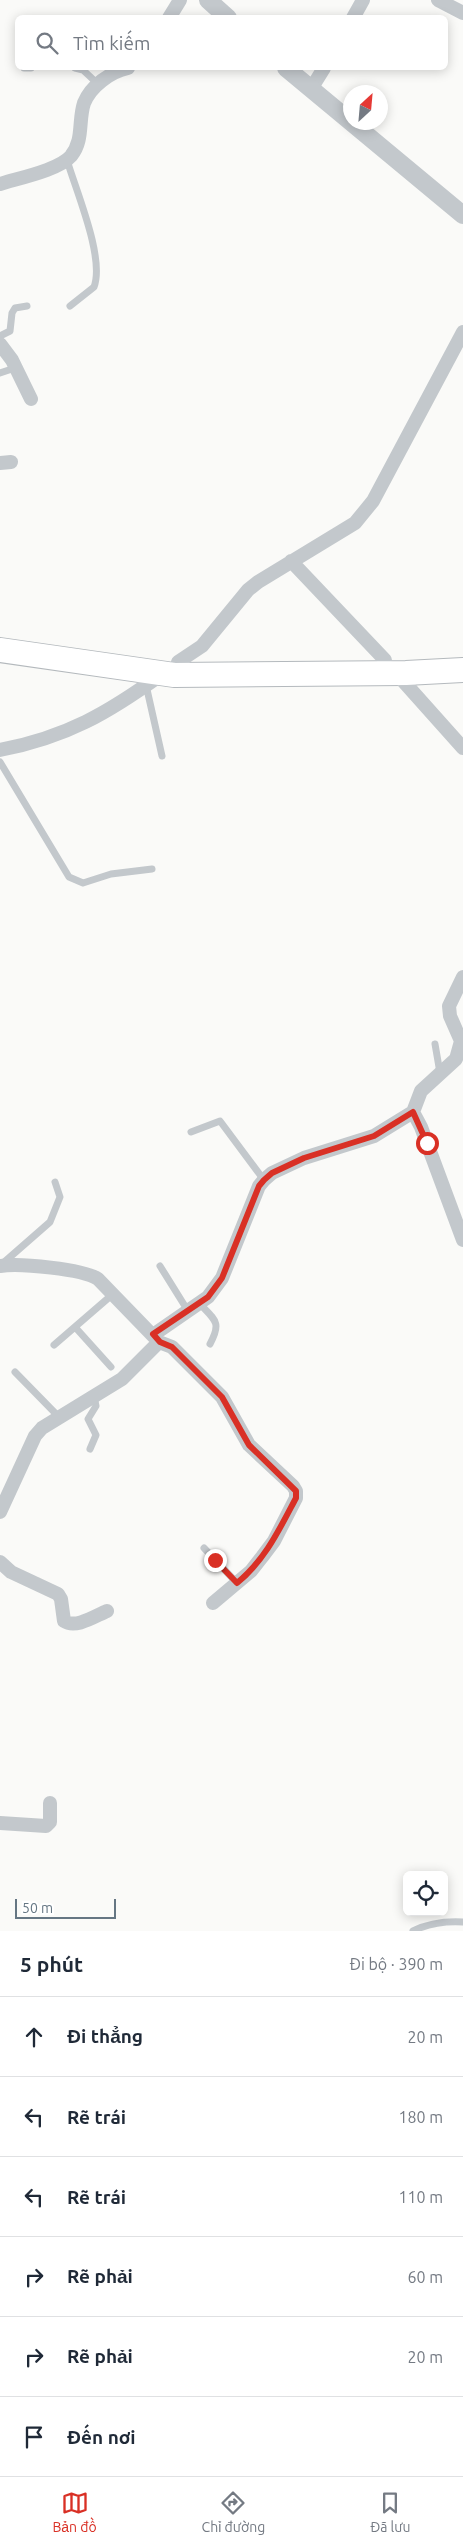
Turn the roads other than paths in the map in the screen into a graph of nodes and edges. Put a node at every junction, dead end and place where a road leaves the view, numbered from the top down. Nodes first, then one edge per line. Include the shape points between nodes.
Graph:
1 (180, 0) edge
2 (208, 0) edge
3 (363, 0) edge
4 (438, 0) edge
5 (463, 13) edge
6 (171, 15) edge
7 (225, 15) edge
8 (355, 15) edge
9 (83, 70) edge
10 (122, 70) edge
11 (288, 70) edge
12 (323, 70) edge
13 (98, 85) junction
14 (311, 89) junction
15 (67, 159) junction
16 (0, 184) edge
17 (463, 215) edge
18 (27, 306) dead end
19 (70, 306) dead end
20 (463, 332) edge
21 (0, 336) edge
22 (0, 344) edge
23 (15, 368) junction
24 (0, 373) edge
25 (31, 399) dead end
26 (291, 561) junction
27 (0, 638) edge
28 (24, 648) junction
29 (0, 650) edge
30 (463, 656) edge
31 (391, 666) junction
32 (463, 670) edge
33 (162, 674) junction
34 (463, 748) edge
35 (0, 750) edge
36 (162, 756) dead end
37 (0, 762) edge
38 (152, 868) dead end
39 (463, 977) edge
40 (434, 1044) dead end
41 (440, 1073) junction
42 (413, 1112) junction
43 (191, 1132) dead end
44 (264, 1180) junction
45 (55, 1182) dead end
46 (463, 1240) edge
47 (0, 1266) edge
48 (160, 1266) dead end
49 (113, 1294) junction
50 (194, 1307) junction
51 (75, 1327) junction
52 (156, 1338) junction
53 (210, 1344) dead end
54 (54, 1345) dead end
55 (111, 1367) dead end
56 (15, 1372) dead end
57 (94, 1396) junction
58 (59, 1418) junction
59 (90, 1449) dead end
60 (0, 1512) edge
61 (204, 1548) dead end
62 (0, 1562) edge
63 (237, 1583) junction
64 (213, 1603) dead end
65 (107, 1611) dead end
66 (50, 1803) dead end
67 (0, 1823) edge
68 (463, 1922) edge
69 (413, 1931) edge

1 - 6 street
2 - 7 street
3 - 8 street
4 - 5 street
9 - 13 lane
10 - 13 street via 111,74
11 - 14 street
12 - 14 street
13 - 15 street via 84,104 80,140
14 - 17 street
15 - 16 street via 62,164
15 - 19 lane via 97,268 94,287
18 - 21 lane via 15,308 10,331
20 - 26 street via 368,508 355,523
22 - 23 street
23 - 24 lane
23 - 25 street
26 - 31 street
26 - 33 street via 248,590 202,646
27 - 28 highway
28 - 29 highway
28 - 33 highway
30 - 31 highway
31 - 32 highway
31 - 33 highway
31 - 34 street
33 - 35 street via 93,720 58,735
33 - 36 lane
37 - 38 lane via 69,877 83,883 111,874
39 - 41 street via 449,1006 461,1046 456,1059
40 - 41 lane
41 - 42 street via 421,1091
42 - 44 street via 374,1136 304,1158
42 - 46 street
43 - 44 lane via 220,1121
44 - 50 street via 222,1278 208,1297
45 - 47 lane via 60,1196 50,1222
47 - 49 street via 86,1273 98,1279
48 - 50 lane
49 - 51 lane
49 - 52 street
50 - 52 street
50 - 53 lane via 217,1326
51 - 54 lane
51 - 55 lane
52 - 57 street via 128,1374
52 - 63 street via 172,1347 222,1397 249,1445 296,1491 296,1498 274,1541 251,1571
56 - 58 lane
57 - 58 street
57 - 59 lane via 96,1406 88,1419 96,1435
58 - 60 street via 35,1436
61 - 63 lane
62 - 65 street via 11,1572 58,1594 64,1621 68,1624
63 - 64 street
66 - 67 street via 50,1822 46,1826
68 - 69 lane via 445,1921

